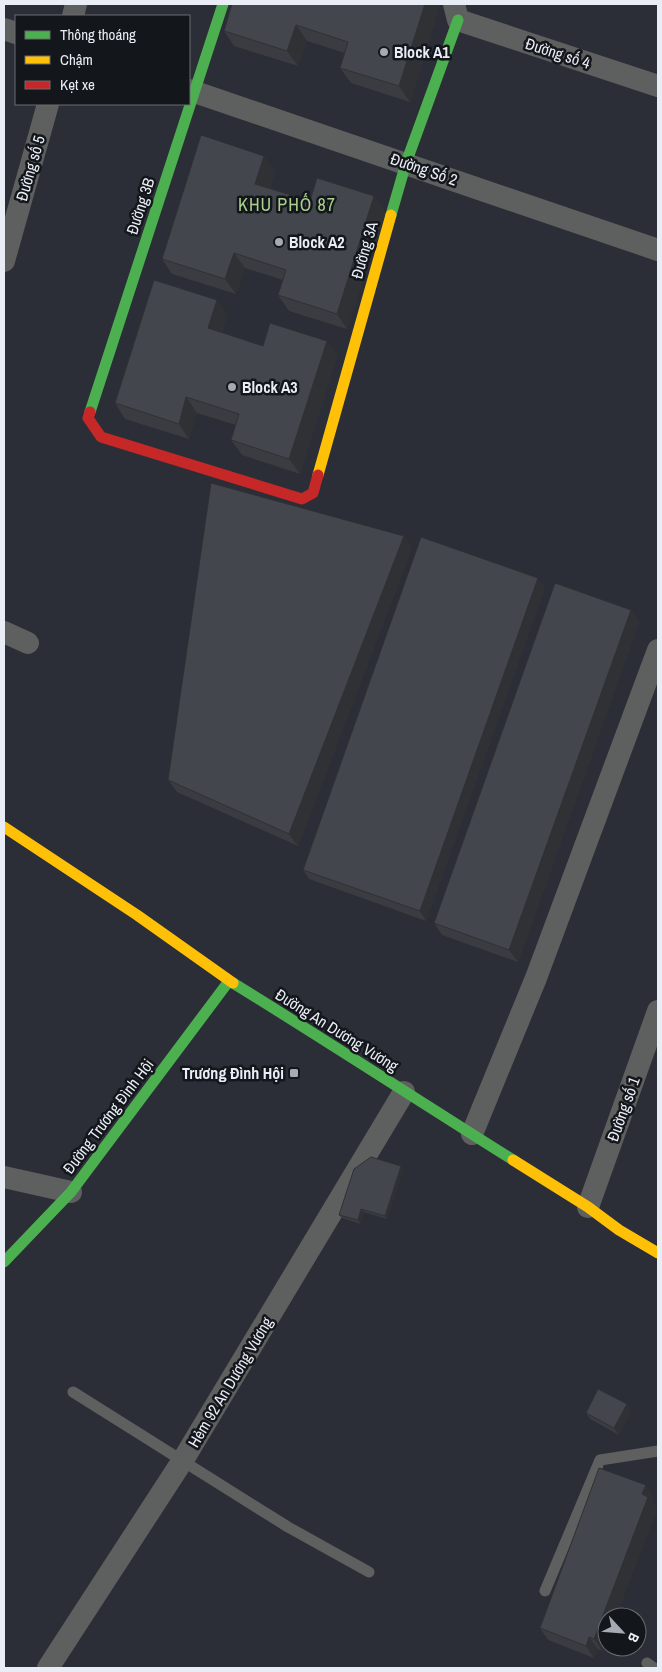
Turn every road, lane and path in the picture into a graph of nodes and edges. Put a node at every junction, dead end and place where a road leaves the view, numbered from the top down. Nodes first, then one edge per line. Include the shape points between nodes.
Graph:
1 (223, 4) edge
2 (456, 12) edge
3 (658, 86) edge
4 (191, 91) edge
5 (48, 105) edge
6 (187, 105) edge
7 (406, 163) junction
8 (13, 190) edge
9 (658, 250) edge
10 (4, 261) edge
11 (313, 493) joint
12 (4, 632) edge
13 (28, 643) dead end
14 (658, 650) edge
15 (4, 827) edge
16 (229, 981) junction
17 (658, 1011) edge
18 (404, 1092) junction
19 (472, 1134) junction
20 (4, 1177) edge
21 (71, 1192) junction
22 (588, 1207) junction
23 (658, 1253) edge
24 (4, 1262) edge
25 (73, 1392) dead end
26 (658, 1452) edge
27 (183, 1460) junction
28 (369, 1572) dead end
29 (545, 1591) dead end
30 (48, 1668) edge

1 - 4 street, Đường 3B
2 - 3 street, Đường số 4
2 - 7 street, Đường 3A
4 - 7 street, Đường Số 2
5 - 8 street, Đường số 5
6 - 11 street, Đường 3B via 88,418 101,437 302,499
7 - 9 street, Đường Số 2
7 - 11 street, Đường 3A
8 - 10 street, Đường số 5
12 - 13 street
14 - 19 street via 536,978
15 - 16 street, Đường An Dương Vương via 137,915
16 - 18 street, Đường An Dương Vương
16 - 21 street, Đường Trương Đình Hội
17 - 22 street, Đường số 1
18 - 19 street, Đường An Dương Vương
18 - 27 street, Hẻm 92 An Dương Vương
19 - 22 street, Đường An Dương Vương
20 - 21 street
21 - 24 street, Đường Trương Đình Hội
22 - 23 street, Đường An Dương Vương
25 - 27 lane
26 - 29 lane via 600,1460
27 - 28 lane via 288,1527
27 - 30 street, Hẻm 92 An Dương Vương

